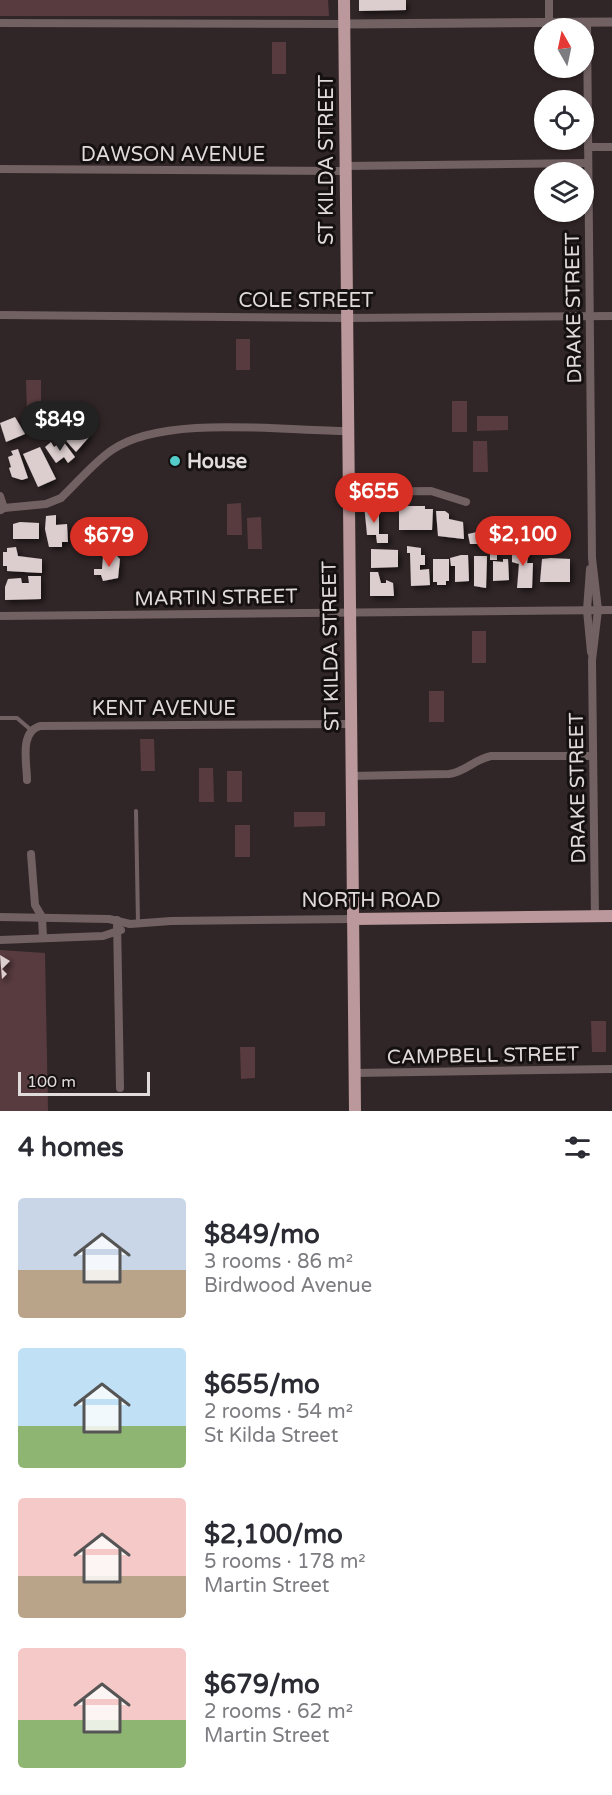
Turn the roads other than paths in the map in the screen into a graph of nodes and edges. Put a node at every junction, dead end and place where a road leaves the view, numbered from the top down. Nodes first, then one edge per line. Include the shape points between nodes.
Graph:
1 (344, 0) edge
2 (549, 0) edge
3 (549, 18) edge
4 (534, 22) edge
5 (594, 22) edge
6 (612, 22) edge
7 (0, 23) edge
8 (344, 24) junction
9 (594, 147) edge
10 (612, 147) edge
11 (534, 164) edge
12 (345, 168) junction
13 (0, 170) edge
14 (588, 222) edge
15 (0, 315) edge
16 (589, 316) junction
17 (612, 316) edge
18 (347, 318) junction
19 (347, 430) junction
20 (348, 492) junction
21 (0, 496) edge
22 (466, 502) dead end
23 (2, 510) edge
24 (592, 558) junction
25 (587, 610) junction
26 (598, 610) junction
27 (612, 610) edge
28 (349, 612) junction
29 (0, 616) edge
30 (592, 660) junction
31 (0, 718) edge
32 (350, 724) junction
33 (31, 730) junction
34 (593, 756) junction
35 (351, 776) junction
36 (27, 780) dead end
37 (135, 811) dead end
38 (31, 854) dead end
39 (595, 916) junction
40 (612, 916) edge
41 (0, 917) edge
42 (42, 917) junction
43 (353, 919) junction
44 (117, 920) junction
45 (134, 924) junction
46 (117, 932) junction
47 (43, 937) junction
48 (0, 940) edge
49 (612, 1069) edge
50 (355, 1073) junction
51 (120, 1088) dead end
52 (355, 1111) edge

1 - 8 main road, ST KILDA STREET
2 - 3 street
4 - 8 street
5 - 6 street
7 - 8 street
8 - 12 main road, ST KILDA STREET
9 - 10 street
11 - 12 street, DAWSON AVENUE
12 - 13 street, DAWSON AVENUE
12 - 18 main road, ST KILDA STREET
14 - 16 street, DRAKE STREET
15 - 18 street, COLE STREET
16 - 17 street, COLE STREET
16 - 18 street, COLE STREET
16 - 24 street, DRAKE STREET
18 - 19 main road, ST KILDA STREET
19 - 20 main road, ST KILDA STREET
19 - 23 street via 190,428 151,433 112,449 52,503
20 - 22 street via 431,491
20 - 28 main road, ST KILDA STREET
21 - 23 street
24 - 25 street, DRAKE STREET
24 - 26 street, DRAKE STREET
25 - 26 street, MARTIN STREET
25 - 28 street, MARTIN STREET
25 - 30 street, DRAKE STREET
26 - 27 street, MARTIN STREET
26 - 30 street, DRAKE STREET
28 - 29 street, MARTIN STREET
28 - 32 main road, ST KILDA STREET
30 - 34 street, DRAKE STREET
31 - 33 lane via 17,718
32 - 33 street, KENT AVENUE via 40,726
32 - 35 main road, ST KILDA STREET
33 - 36 street via 27,742
34 - 35 street via 491,756 449,774
34 - 39 street, DRAKE STREET
35 - 43 main road, ST KILDA STREET
37 - 45 lane
38 - 42 street via 35,905
39 - 40 main road, NORTH ROAD
39 - 43 main road, NORTH ROAD
41 - 42 street, NORTH ROAD
42 - 44 street, NORTH ROAD
42 - 47 street
43 - 45 street, NORTH ROAD
43 - 50 main road, ST KILDA STREET
44 - 45 street, NORTH ROAD
44 - 46 street
45 - 46 street
46 - 47 street via 103,936
46 - 51 street
47 - 48 street
49 - 50 street, CAMPBELL STREET
50 - 52 main road, ST KILDA STREET

